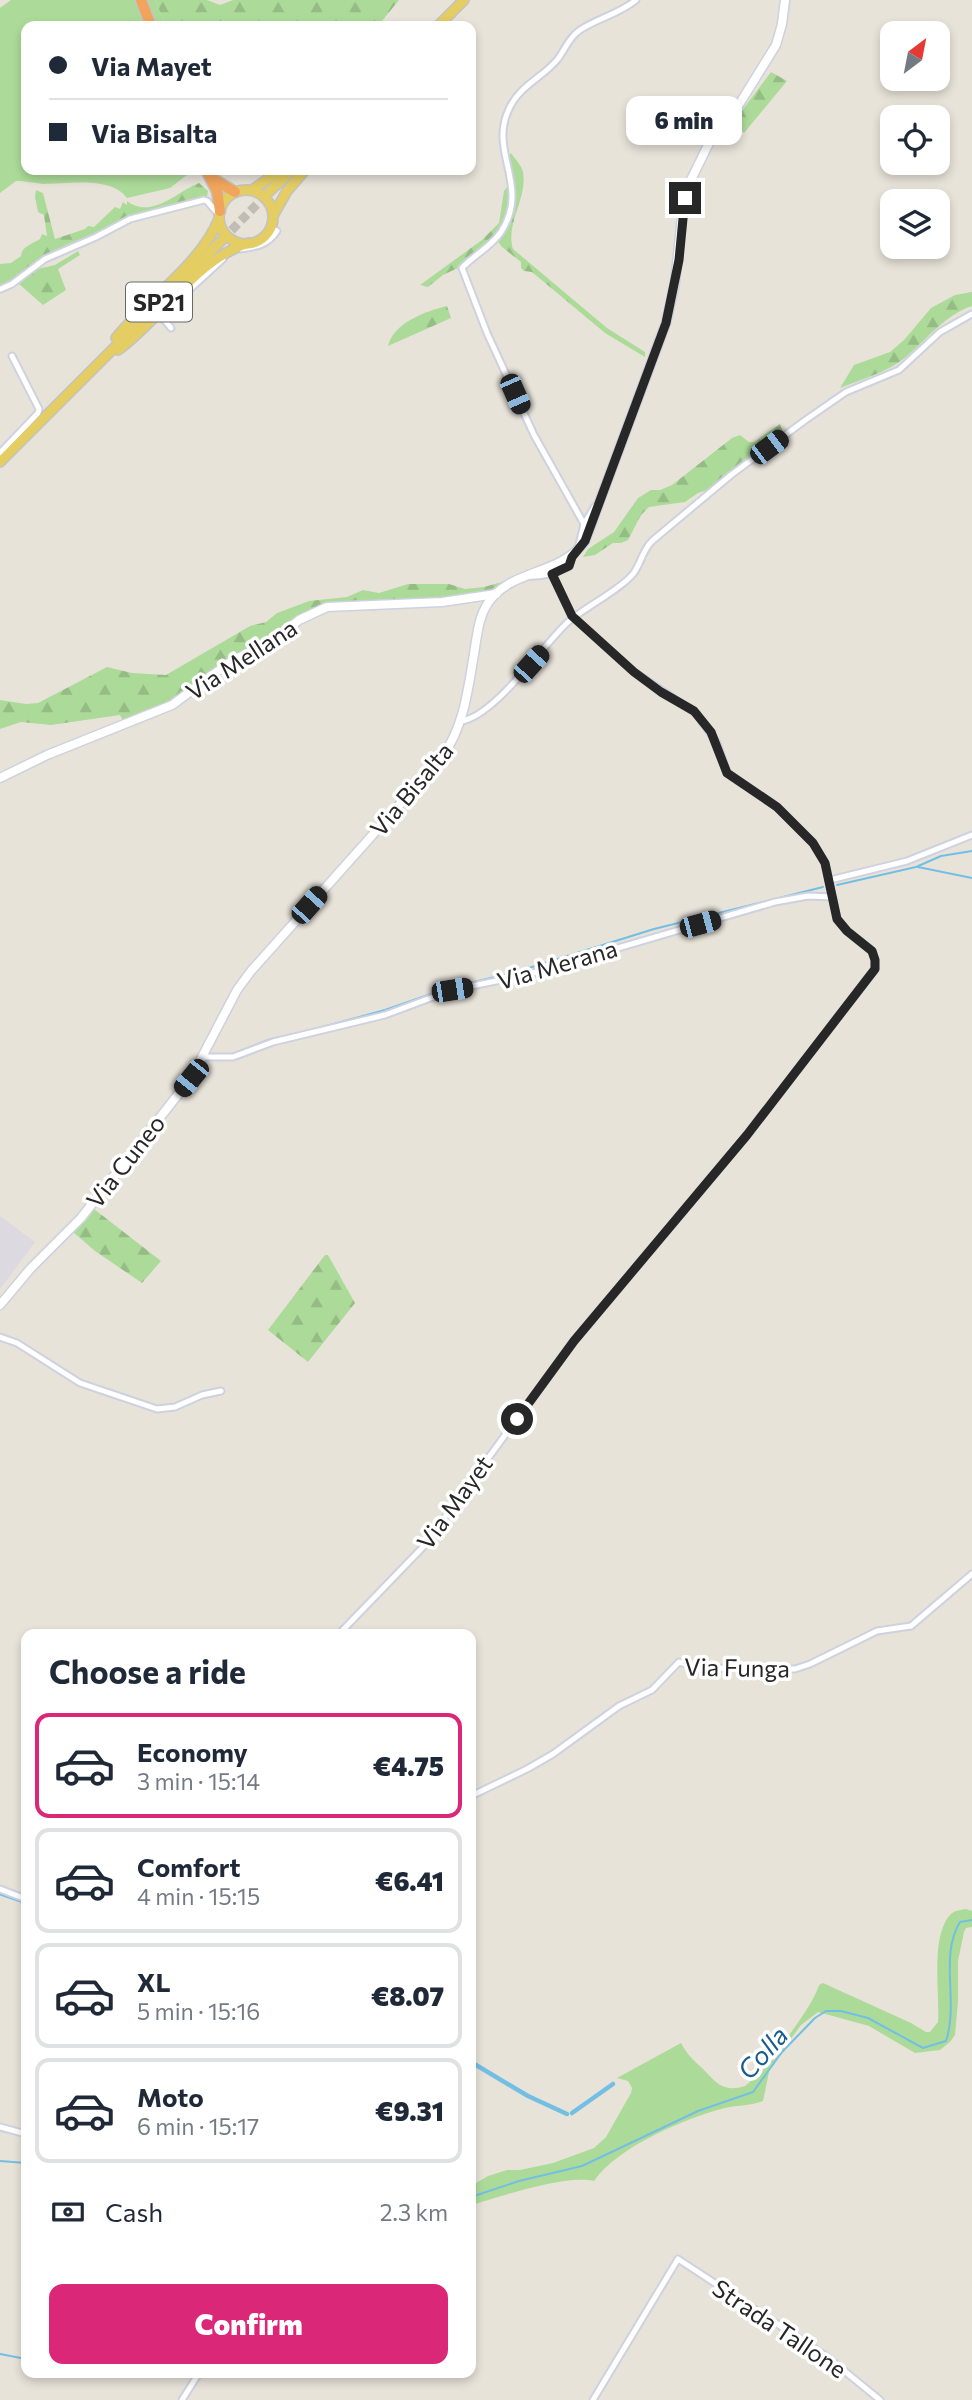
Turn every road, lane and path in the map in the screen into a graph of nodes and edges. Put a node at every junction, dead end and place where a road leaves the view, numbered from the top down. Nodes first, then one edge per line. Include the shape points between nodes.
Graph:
1 (141, 0) edge
2 (464, 0) edge
3 (636, 0) edge
4 (785, 0) edge
5 (149, 21) edge
6 (443, 21) edge
7 (208, 175) edge
8 (210, 175) edge
9 (274, 175) edge
10 (287, 175) edge
11 (301, 175) edge
12 (252, 190) junction
13 (235, 192) junction
14 (269, 192) tunnel mouth
15 (220, 215) junction
16 (273, 215) junction
17 (271, 228) junction
18 (222, 240) tunnel mouth
19 (249, 243) junction
20 (1, 289) edge
21 (972, 314) edge
22 (172, 328) dead end
23 (12, 356) dead end
24 (96, 365) junction
25 (0, 453) edge
26 (0, 462) edge
27 (600, 501) junction
28 (584, 524) junction
29 (579, 550) junction
30 (572, 557) junction
31 (552, 574) junction
32 (528, 576) junction
33 (496, 594) junction
34 (575, 618) junction
35 (461, 720) junction
36 (0, 778) edge
37 (972, 835) edge
38 (830, 880) junction
39 (832, 897) junction
40 (309, 905) joint
41 (204, 1057) junction
42 (0, 1305) edge
43 (0, 1337) edge
44 (221, 1391) dead end
45 (972, 1574) edge
46 (344, 1629) edge
47 (476, 1794) edge
48 (0, 1889) edge
49 (21, 1897) edge
50 (0, 2127) edge
51 (21, 2133) edge
52 (197, 2378) edge
53 (182, 2400) edge
54 (593, 2400) edge
55 (880, 2400) edge

1 - 5 highway
2 - 6 main road
3 - 28 street via 578,31 557,61 515,97 501,130 512,178 510,211 494,241 462,271 534,435
4 - 27 street via 776,45 710,141 688,186 668,315
7 - 15 highway
8 - 13 highway
9 - 12 main road
10 - 14 main road
11 - 16 main road
12 - 13 main road
12 - 16 main road via 267,199
13 - 15 main road via 225,200
15 - 19 main road via 229,237
15 - 20 street via 204,200 130,219 46,259
15 - 24 main road via 203,246
16 - 17 main road
17 - 19 main road
17 - 22 street via 276,231 269,240 230,254 166,312 163,318
18 - 24 main road, SP21
19 - 24 main road via 214,262 121,348
21 - 34 street via 940,332 906,366 846,393 731,475 647,546 631,576
23 - 25 street via 38,414
24 - 26 main road
27 - 28 street
27 - 29 street
28 - 29 street
29 - 30 street
30 - 31 street via 569,566
30 - 32 street
31 - 32 street
31 - 34 street
32 - 33 street
33 - 35 street, Via Bisalta via 480,622
33 - 36 street, Via Mellana via 442,602 327,607 299,620 268,645 233,660 172,705
34 - 35 street via 501,695
34 - 38 street via 634,672 697,714 717,743 727,773 777,807 805,834 821,855
35 - 40 street, Via Bisalta via 438,763
37 - 38 street via 907,861
38 - 39 street
39 - 41 street, Via Merana via 775,902 526,975 452,990 385,1015 273,1042 233,1058
39 - 46 street, Via Mayet via 837,919 872,951 875,969 747,1135 574,1341 423,1547
40 - 41 street, Via Cuneo via 244,981
41 - 42 street, Via Cuneo via 88,1209
43 - 44 street via 80,1383 157,1409
45 - 47 street, Via Funga via 911,1626 885,1628 795,1669 699,1668 679,1662 652,1690 619,1706 554,1754
48 - 49 street
50 - 51 street
52 - 53 street
54 - 55 street, Strada Tallone via 678,2259 826,2356

